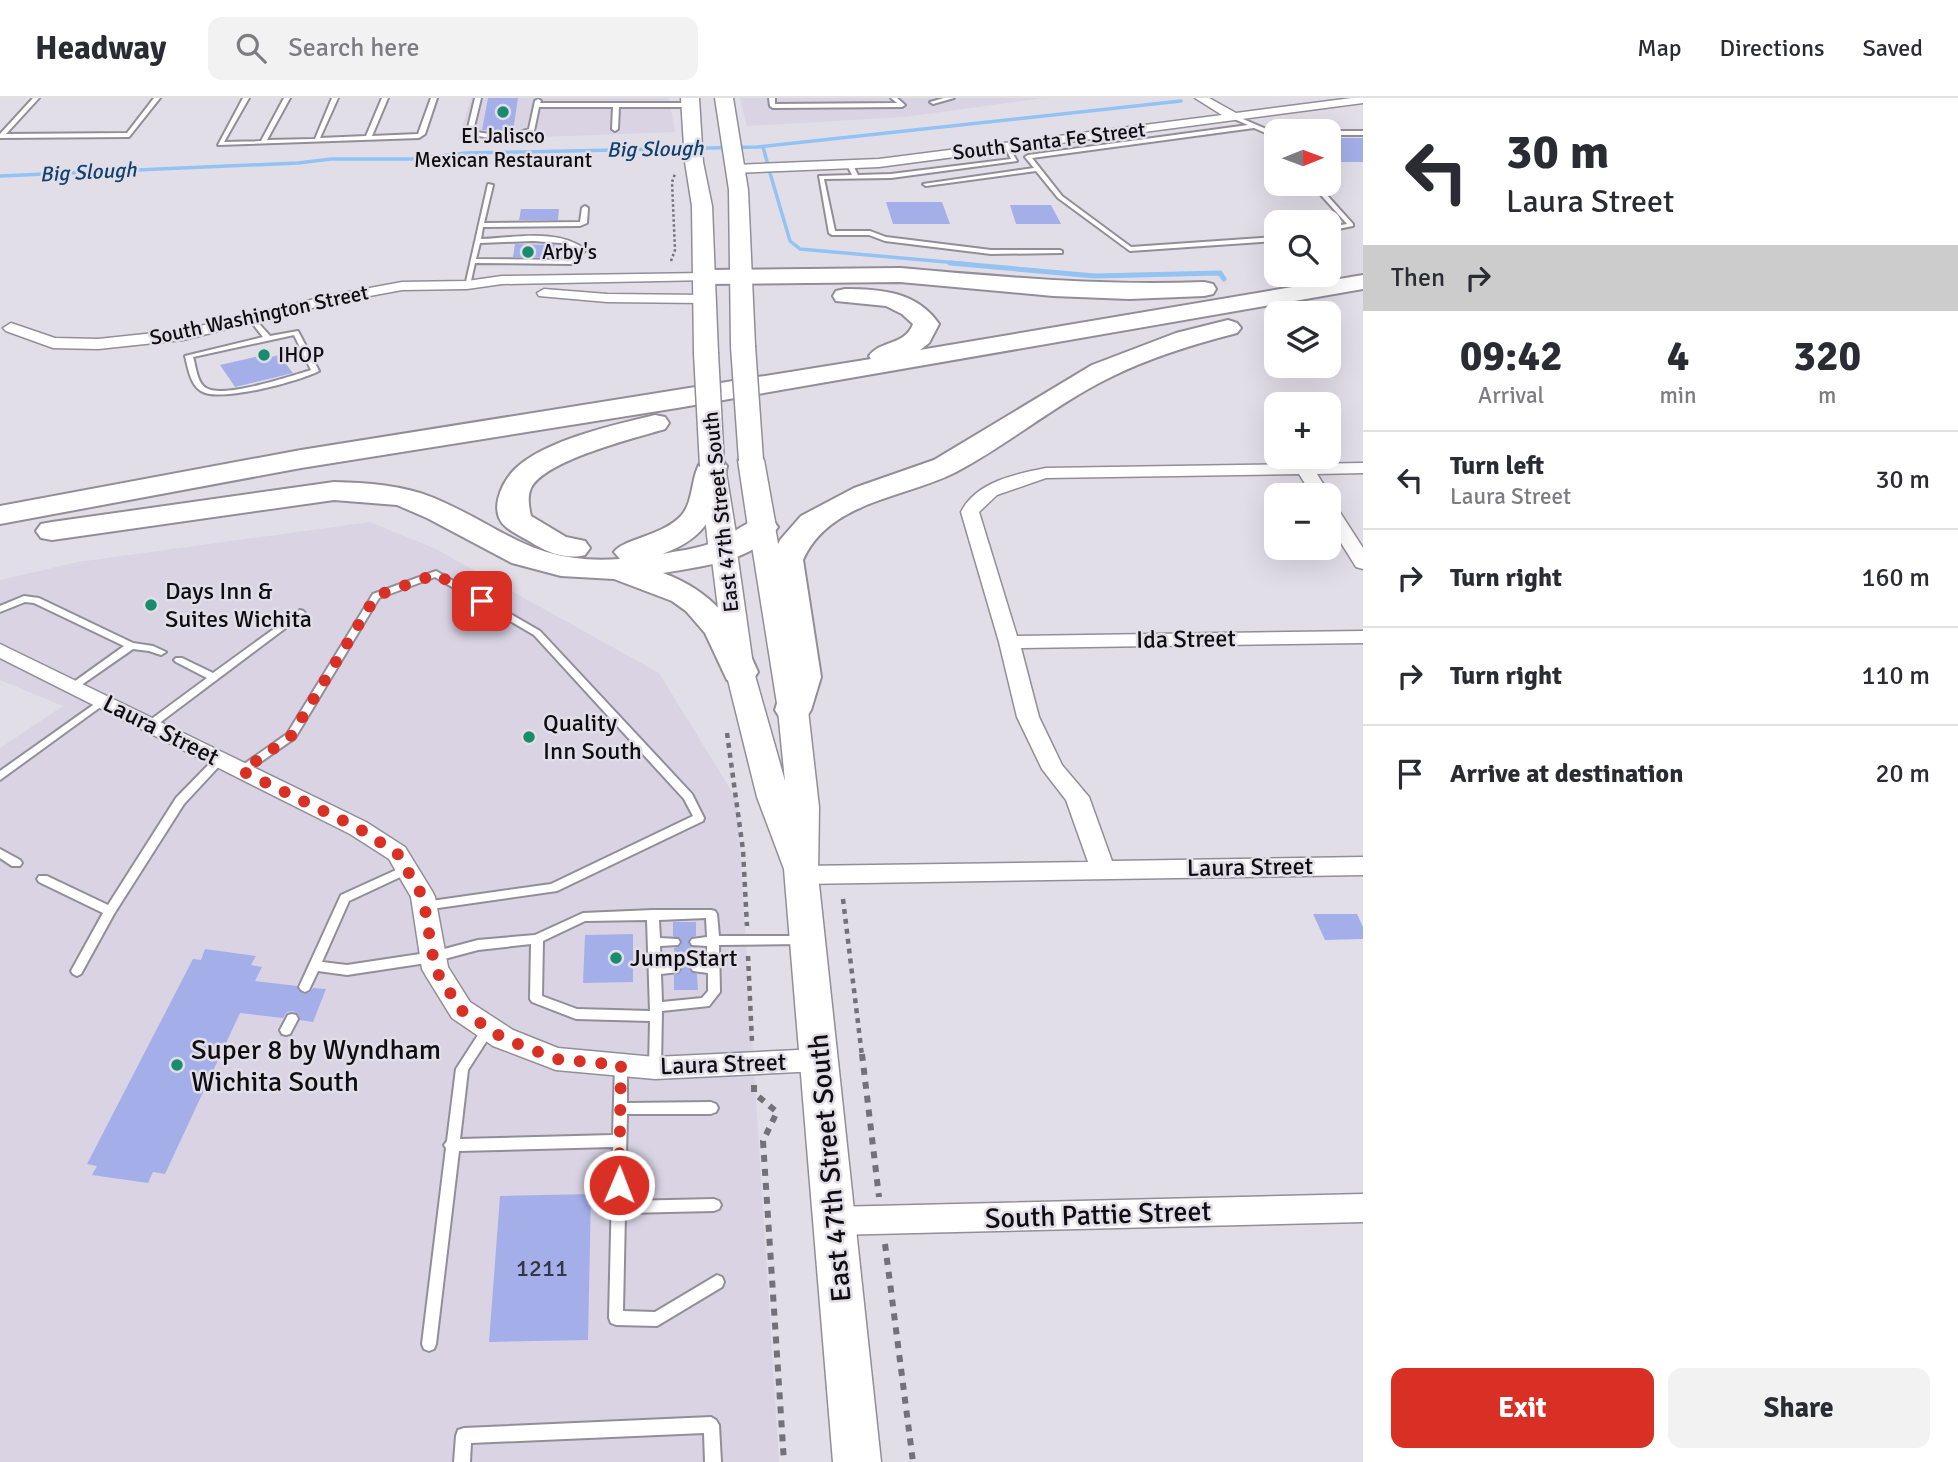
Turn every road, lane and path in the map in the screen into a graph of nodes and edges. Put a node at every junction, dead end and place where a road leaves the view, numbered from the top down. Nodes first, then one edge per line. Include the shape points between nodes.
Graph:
1 (36, 98) edge
2 (157, 98) edge
3 (246, 98) edge
4 (287, 98) edge
5 (335, 98) edge
6 (385, 98) edge
7 (433, 98) edge
8 (478, 98) edge
9 (724, 98) edge
10 (772, 98) edge
11 (867, 98) edge
12 (894, 98) edge
13 (951, 98) edge
14 (1201, 98) edge
15 (1363, 100) edge
16 (572, 101) edge
17 (650, 101) edge
18 (690, 101) edge
19 (538, 102) edge
20 (933, 102) dead end
21 (616, 105) junction
22 (869, 105) junction
23 (1234, 117) junction
24 (1254, 126) junction
25 (615, 129) dead end
26 (1264, 130) edge
27 (1341, 133) edge
28 (1363, 133) edge
29 (1, 136) edge
30 (368, 139) junction
31 (317, 141) junction
32 (263, 142) junction
33 (1006, 146) junction
34 (734, 165) junction
35 (850, 165) junction
36 (1037, 169) junction
37 (675, 173) dead end
38 (856, 177) junction
39 (926, 184) dead end
40 (490, 185) dead end
41 (1325, 196) edge
42 (586, 208) dead end
43 (1337, 210) edge
44 (1341, 214) edge
45 (481, 225) junction
46 (1341, 227) edge
47 (1264, 240) edge
48 (478, 241) junction
49 (1060, 251) dead end
50 (473, 261) junction
51 (663, 268) dead end
52 (1363, 274) edge
53 (1363, 282) edge
54 (467, 285) junction
55 (744, 287) junction
56 (705, 288) junction
57 (1363, 303) edge
58 (1341, 306) edge
59 (1264, 318) edge
60 (252, 319) junction
61 (1264, 319) edge
62 (10, 328) dead end
63 (268, 338) junction
64 (834, 372) junction
65 (670, 419) junction
66 (712, 466) junction
67 (1341, 468) edge
68 (1363, 468) edge
69 (1305, 469) joint
70 (1314, 483) edge
71 (0, 515) edge
72 (762, 527) junction
73 (1341, 528) edge
74 (52, 531) junction
75 (0, 540) edge
76 (724, 552) junction
77 (1363, 563) edge
78 (616, 570) junction
79 (0, 609) edge
80 (300, 613) dead end
81 (1363, 637) edge
82 (1009, 642) junction
83 (131, 646) junction
84 (0, 650) edge
85 (162, 652) dead end
86 (178, 660) dead end
87 (740, 672) junction
88 (214, 677) junction
89 (74, 686) junction
90 (103, 701) junction
91 (793, 710) junction
92 (150, 725) junction
93 (230, 765) junction
94 (0, 776) edge
95 (0, 853) edge
96 (16, 863) dead end
97 (1363, 866) edge
98 (407, 869) junction
99 (1103, 870) junction
100 (801, 875) junction
101 (43, 879) dead end
102 (844, 899) dead end
103 (424, 906) junction
104 (110, 911) junction
105 (653, 914) junction
106 (537, 939) junction
107 (808, 940) junction
108 (713, 941) junction
109 (655, 942) junction
110 (674, 942) dead end
111 (696, 942) dead end
112 (433, 957) junction
113 (314, 967) junction
114 (697, 968) dead end
115 (714, 968) junction
116 (655, 969) junction
117 (674, 969) dead end
118 (77, 971) dead end
119 (305, 987) dead end
120 (656, 1011) junction
121 (489, 1028) junction
122 (819, 1060) junction
123 (621, 1065) junction
124 (655, 1068) junction
125 (711, 1108) dead end
126 (620, 1109) junction
127 (620, 1141) junction
128 (451, 1144) junction
129 (714, 1205) dead end
130 (619, 1207) junction
131 (1363, 1208) edge
132 (882, 1220) junction
133 (833, 1221) junction
134 (717, 1282) dead end
135 (429, 1344) dead end
136 (462, 1462) edge
137 (713, 1462) edge
138 (857, 1462) edge
139 (913, 1462) edge

1 - 29 lane
2 - 29 lane via 129,135
3 - 32 lane via 219,142
4 - 32 lane
5 - 31 lane
6 - 30 lane
7 - 30 lane via 422,134
8 - 19 lane via 470,132 482,135 533,130
9 - 34 main road, East 47th Street South
10 - 22 lane via 773,106
11 - 22 lane
12 - 22 lane via 902,105
13 - 20 lane
14 - 23 street
15 - 23 street, South Santa Fe Street
16 - 17 lane
16 - 19 lane
16 - 21 lane
17 - 18 lane
17 - 21 lane
18 - 56 main road, East 47th Street South via 702,206
21 - 25 lane
23 - 24 lane
23 - 33 street, South Santa Fe Street
24 - 26 lane
24 - 36 lane via 1028,157
27 - 28 lane
30 - 31 lane
31 - 32 lane
33 - 35 street, South Santa Fe Street
33 - 38 lane via 1015,160
34 - 35 street, South Santa Fe Street
34 - 55 main road, East 47th Street South
35 - 38 lane
36 - 39 lane
36 - 47 lane via 1060,197 1130,248
37 - 51 path via 675,250 673,260
38 - 49 lane via 821,177 832,233 870,233 885,239 991,252
40 - 45 lane
41 - 43 lane
42 - 45 lane via 580,224
44 - 46 lane via 1351,225
45 - 48 lane
48 - 50 lane
48 - 50 lane via 561,240 583,250 571,261
50 - 54 lane
52 - 55 highway via 1246,287 1129,292 900,275
53 - 64 highway
54 - 56 street, South Washington Street via 502,280
54 - 56 street, South Washington Street via 607,298
54 - 60 street, South Washington Street via 402,286
55 - 56 highway
55 - 64 highway via 885,298 920,313 926,324 923,337 910,347
55 - 72 main road, East 47th Street South, bridge via 751,460
56 - 66 main road, East 47th Street South, bridge
57 - 58 highway
59 - 65 highway
60 - 62 street, South Washington Street via 183,335 98,344 53,343
60 - 63 lane
61 - 91 highway via 1185,338 1101,371 944,466 865,494 812,523 796,540 787,560 803,677
63 - 63 lane via 296,332 315,371 229,393 205,391 199,386 188,356
64 - 71 highway via 301,459
65 - 66 highway via 568,450 533,469 516,487 516,520 556,544 620,554 648,549 671,540 696,516 703,506
65 - 74 highway
66 - 76 main road, East 47th Street South
67 - 68 street
69 - 70 street
69 - 82 street via 1046,473 979,497 970,512
72 - 76 highway
72 - 91 main road, East 47th Street South
73 - 77 street
74 - 75 highway
74 - 78 highway via 334,491 376,492 431,509 522,556 582,571
76 - 78 highway
76 - 87 main road, East 47th Street South
78 - 87 highway via 668,585 701,606 729,641
79 - 83 lane via 24,598 36,600
80 - 88 lane
81 - 82 street, Ida Street
82 - 99 street via 1028,717 1053,769 1077,797
83 - 85 lane
83 - 89 lane
84 - 89 street, Laura Street
86 - 88 lane
87 - 100 main road, East 47th Street South via 773,797
88 - 92 lane
89 - 90 street, Laura Street
90 - 92 street, Laura Street
90 - 94 lane
91 - 100 main road, East 47th Street South via 803,807
92 - 93 street, Laura Street
93 - 98 street, Laura Street via 358,828 397,853
93 - 103 lane via 291,736 376,596 436,574 537,633 688,797 699,818 553,888
93 - 104 lane via 180,801
95 - 96 lane
97 - 99 street, Laura Street
98 - 103 street, Laura Street
98 - 113 lane via 345,898
99 - 100 street, Laura Street
100 - 107 main road, East 47th Street South
101 - 104 lane
102 - 132 path
103 - 112 street, Laura Street
104 - 118 lane
105 - 106 lane via 583,917
105 - 108 lane via 711,914
105 - 109 lane
106 - 112 lane via 478,945
106 - 120 lane via 536,999 576,1014
107 - 108 lane
107 - 122 main road, East 47th Street South
108 - 111 lane
108 - 115 lane
109 - 110 lane
109 - 116 lane
112 - 113 lane via 347,970
112 - 121 street, Laura Street via 435,969 461,1010
113 - 119 lane
114 - 115 lane
115 - 120 lane via 714,992 705,1003
116 - 117 lane
116 - 120 lane
120 - 124 lane
121 - 123 street, Laura Street via 556,1059
121 - 128 lane via 462,1069
122 - 124 street, Laura Street
122 - 133 main road, East 47th Street South
123 - 124 street, Laura Street
123 - 126 lane
125 - 126 lane
126 - 127 lane
127 - 128 lane
127 - 130 lane
128 - 135 lane
129 - 130 lane
130 - 134 lane via 617,1318 657,1319
131 - 132 street, South Pattie Street
132 - 133 street, South Pattie Street
132 - 139 path
133 - 138 main road, East 47th Street South
136 - 137 lane via 464,1436 711,1425

